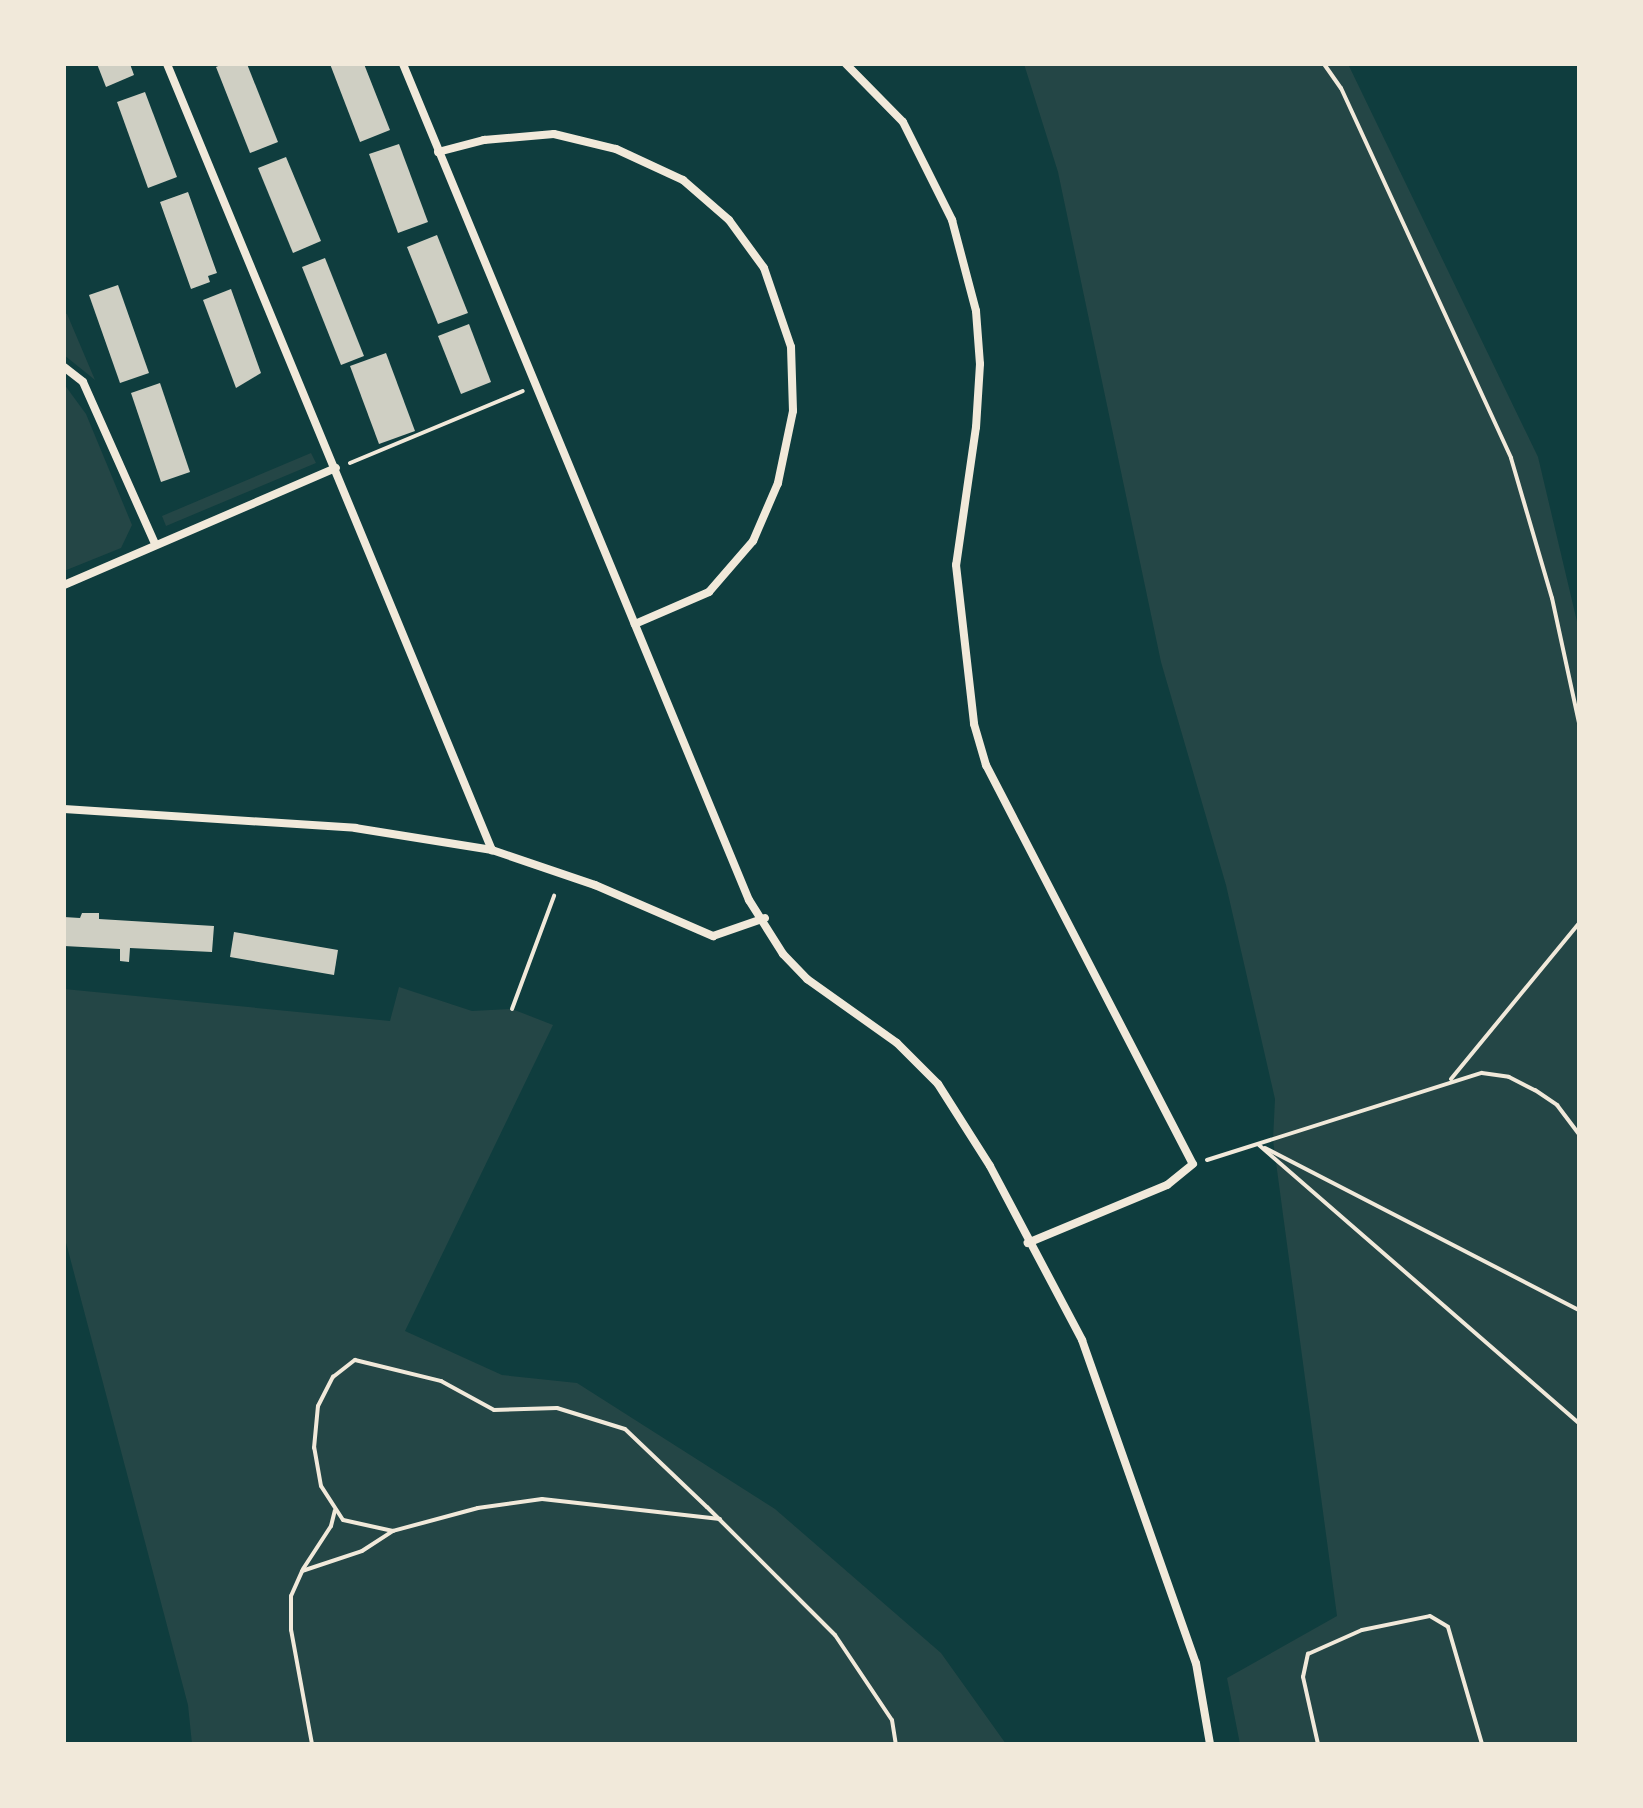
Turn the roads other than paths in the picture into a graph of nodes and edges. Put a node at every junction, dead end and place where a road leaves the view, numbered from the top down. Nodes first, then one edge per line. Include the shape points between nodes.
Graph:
1 (167, 64) edge
2 (403, 64) edge
3 (846, 64) edge
4 (438, 152) junction
5 (64, 367) edge
6 (336, 468) junction
7 (155, 544) junction
8 (64, 585) edge
9 (635, 624) junction
10 (64, 809) edge
11 (492, 850) junction
12 (765, 918) junction
13 (1028, 1243) junction
14 (1210, 1744) edge

1 - 6 street
2 - 4 street
3 - 13 street via 903,122 952,220 976,311 976,427 956,565 974,724 986,765 1193,1164 1167,1185
4 - 9 street
4 - 9 street via 484,140 554,134 616,149 683,180 729,220 764,268 791,347 793,411 778,483 753,541 709,592
5 - 7 street via 83,382
6 - 7 street
6 - 11 street
7 - 8 street
9 - 12 street via 749,900
10 - 11 street via 355,828
11 - 12 street via 595,885 713,936
12 - 13 street via 783,954 807,979 897,1043 938,1084 990,1166
13 - 14 street via 1082,1340 1196,1663

